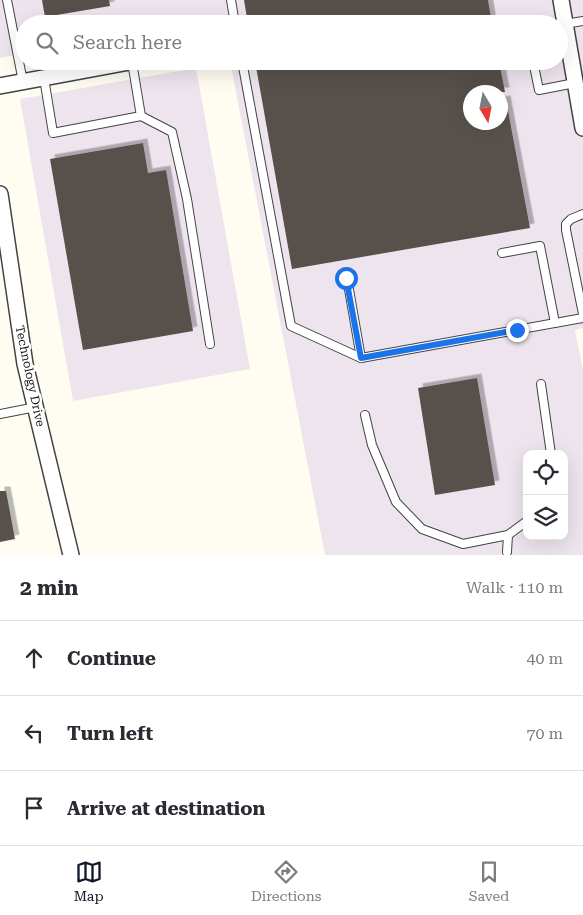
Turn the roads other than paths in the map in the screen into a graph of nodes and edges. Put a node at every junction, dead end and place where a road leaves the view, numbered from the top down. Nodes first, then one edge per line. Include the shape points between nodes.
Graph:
1 (7, 0) edge
2 (231, 0) edge
3 (560, 0) edge
4 (234, 15) edge
5 (563, 15) edge
6 (583, 21) edge
7 (568, 24) edge
8 (15, 41) edge
9 (568, 42) edge
10 (21, 70) edge
11 (86, 70) edge
12 (134, 70) edge
13 (244, 70) edge
14 (535, 70) edge
15 (44, 78) junction
16 (23, 82) junction
17 (575, 83) junction
18 (0, 86) edge
19 (581, 106) edge
20 (140, 116) junction
21 (583, 128) edge
22 (0, 194) edge
23 (583, 214) edge
24 (502, 253) dead end
25 (346, 278) dead end
26 (583, 316) edge
27 (555, 323) junction
28 (210, 344) dead end
29 (361, 358) junction
30 (541, 384) dead end
31 (36, 407) junction
32 (0, 414) edge
33 (364, 415) dead end
34 (550, 450) edge
35 (523, 524) edge
36 (508, 536) junction
37 (508, 554) edge
38 (72, 555) edge

1 - 8 lane
2 - 4 lane
3 - 5 street
6 - 7 lane
9 - 17 street
10 - 16 lane
11 - 15 street
12 - 20 lane
13 - 29 lane via 292,326
14 - 17 lane via 539,90
15 - 16 street
15 - 20 lane via 54,133
16 - 18 street
17 - 19 street
19 - 21 street
20 - 28 lane via 172,132 187,199
22 - 31 street, Technology Drive via 25,364
23 - 26 lane via 571,219 566,230
24 - 27 lane via 540,246
25 - 29 lane
26 - 27 lane
27 - 29 lane
30 - 34 lane
31 - 32 lane
31 - 38 street, Technology Drive
33 - 36 lane via 372,445 396,502 422,528 464,544
35 - 36 lane
36 - 37 lane

